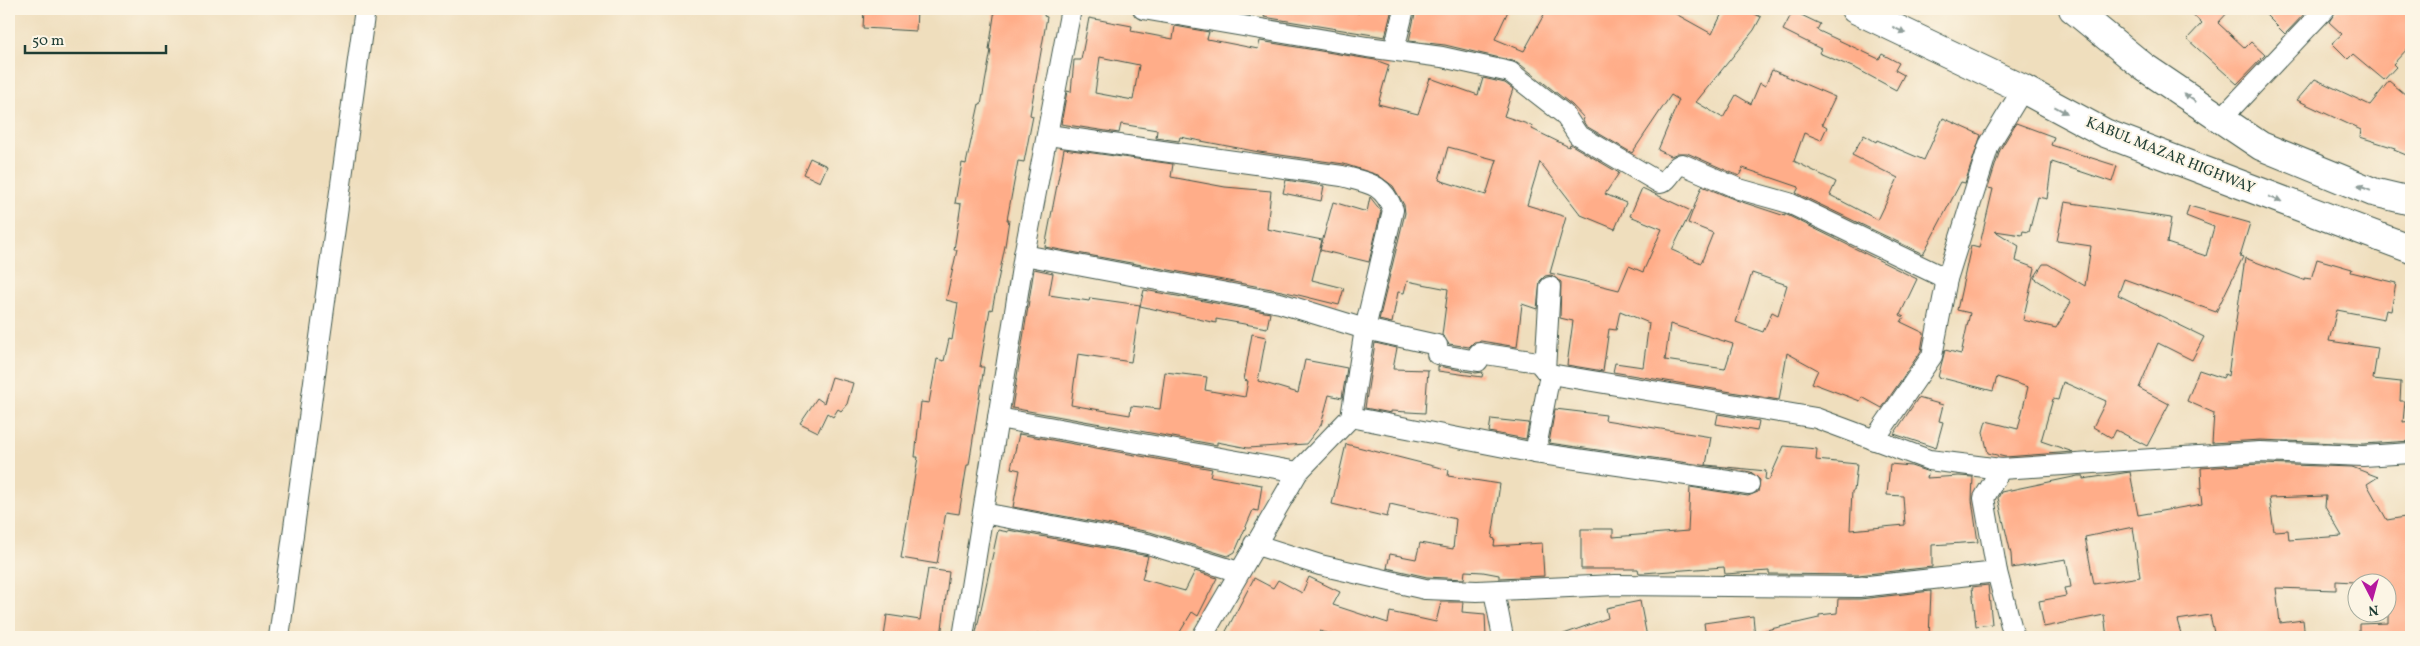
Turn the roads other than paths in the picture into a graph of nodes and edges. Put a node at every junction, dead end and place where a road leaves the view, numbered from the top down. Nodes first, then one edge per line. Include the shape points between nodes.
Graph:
1 (365, 9) edge
2 (1071, 9) edge
3 (1143, 9) edge
4 (1404, 9) edge
5 (1855, 9) edge
6 (2073, 9) edge
7 (2325, 9) edge
8 (1394, 50) junction
9 (2023, 89) junction
10 (2221, 120) junction
11 (1048, 135) junction
12 (2411, 201) edge
13 (2411, 250) edge
14 (1024, 255) junction
15 (1947, 279) junction
16 (1550, 287) dead end
17 (1365, 329) junction
18 (1548, 372) junction
19 (1351, 417) junction
20 (998, 418) junction
21 (1874, 440) junction
22 (2411, 452) edge
23 (1535, 454) junction
24 (2001, 469) junction
25 (1298, 472) junction
26 (1748, 484) dead end
27 (983, 513) junction
28 (1254, 544) junction
29 (1239, 572) junction
30 (1997, 572) junction
31 (1494, 590) junction
32 (279, 637) edge
33 (963, 637) edge
34 (1202, 637) edge
35 (1503, 637) edge
36 (2014, 637) edge

1 - 32 street
2 - 11 street
3 - 8 street
4 - 8 street
5 -> 9 highway, KABUL MAZAR HIGHWAY
10 -> 6 highway via 2144,67
7 - 10 street
8 - 15 street via 1510,72 1564,114 1578,135 1660,183 1682,164 1739,189 1789,203
9 -> 13 highway, KABUL MAZAR HIGHWAY via 2105,133
9 - 15 street via 1989,145
12 -> 10 highway via 2373,192 2261,146
11 - 14 street
11 - 17 street via 1342,176 1376,185 1388,196 1393,210
14 - 17 street via 1280,303
14 - 20 street
15 - 21 street via 1932,356
16 - 18 street
17 - 18 street via 1437,345 1437,354 1447,357 1478,361 1478,352 1538,362
17 - 19 street
18 - 21 street via 1816,418
18 - 23 street
19 - 23 street
19 - 25 street
20 - 25 street
20 - 27 street
21 - 24 street via 1929,460
22 - 24 street via 2363,456 2260,452
23 - 26 street
24 - 30 street via 1984,498
25 - 28 street
27 - 29 street via 1148,544
27 - 33 street
28 - 29 street
28 - 31 street via 1320,565 1425,589
29 - 34 street
30 - 31 street via 1859,587 1615,585
30 - 36 street
31 - 35 street

